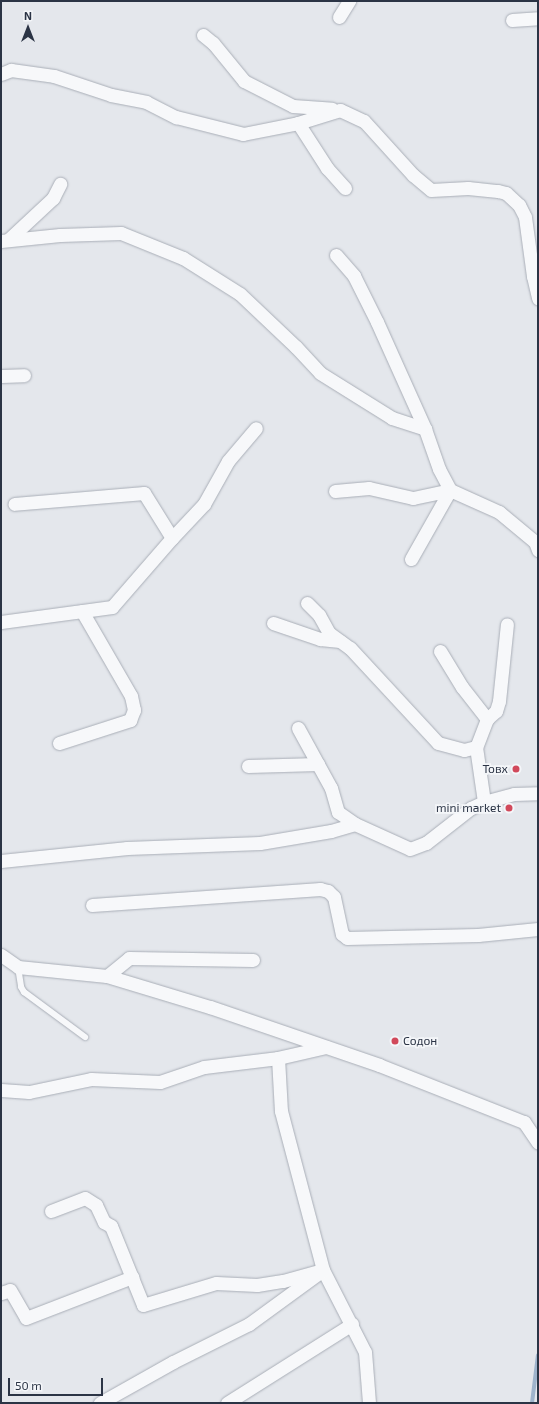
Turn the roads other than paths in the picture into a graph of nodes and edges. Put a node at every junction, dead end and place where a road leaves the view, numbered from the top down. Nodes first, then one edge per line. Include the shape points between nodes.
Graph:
1 (349, 1) edge
2 (340, 17) dead end
3 (538, 18) edge
4 (512, 20) dead end
5 (204, 35) dead end
6 (1, 74) edge
7 (340, 110) junction
8 (298, 122) junction
9 (60, 184) dead end
10 (345, 188) dead end
11 (5, 240) edge
12 (336, 255) dead end
13 (538, 298) edge
14 (24, 375) dead end
15 (1, 376) edge
16 (256, 428) dead end
17 (425, 428) junction
18 (450, 490) junction
19 (335, 492) dead end
20 (14, 504) dead end
21 (172, 538) junction
22 (538, 550) edge
23 (411, 559) dead end
24 (307, 603) dead end
25 (82, 611) junction
26 (1, 622) edge
27 (273, 624) dead end
28 (507, 624) dead end
29 (341, 642) junction
30 (440, 651) dead end
31 (487, 719) junction
32 (298, 728) dead end
33 (59, 743) dead end
34 (476, 747) junction
35 (318, 764) junction
36 (248, 766) dead end
37 (538, 792) edge
38 (484, 802) junction
39 (355, 824) junction
40 (1, 861) edge
41 (92, 905) dead end
42 (538, 929) edge
43 (1, 955) edge
44 (253, 960) dead end
45 (1, 961) edge
46 (18, 967) junction
47 (107, 976) junction
48 (85, 1037) dead end
49 (326, 1047) junction
50 (278, 1058) junction
51 (1, 1090) edge
52 (537, 1141) edge
53 (51, 1210) dead end
54 (323, 1270) junction
55 (132, 1278) junction
56 (1, 1293) edge
57 (352, 1324) junction
58 (100, 1403) edge
59 (228, 1403) edge
60 (369, 1403) edge

1 - 2 street
3 - 4 street
5 - 7 street via 244,80 293,106
6 - 8 street via 11,70 54,76 146,102 176,117 243,134
7 - 8 street
7 - 13 street via 364,121 413,175 431,190 468,188 498,191 506,193 519,205 525,217
8 - 10 street via 326,168
9 - 11 street via 53,198
11 - 17 street via 121,233 183,258 240,294 320,373 392,418
12 - 17 street via 354,276
14 - 15 street
16 - 21 street via 228,461 204,504
17 - 18 street
18 - 19 street via 413,498 369,488
18 - 22 street via 499,512 535,542
18 - 23 street
20 - 21 street via 144,493
21 - 25 street via 112,607
24 - 29 street via 319,615 329,633
25 - 26 street
25 - 33 street via 131,696 134,710 130,720
27 - 29 street via 320,639
28 - 31 street via 499,701 496,711
29 - 34 street via 350,648 438,743 464,750
30 - 31 street via 462,687
31 - 34 street
32 - 35 street
34 - 38 street
35 - 36 street
35 - 39 street via 331,788 338,812
37 - 38 street via 514,794
38 - 39 street via 471,808 426,844 410,849
39 - 40 street via 331,831 260,843 127,848
41 - 42 street via 320,890 328,891 334,897 342,934 347,938 478,935
43 - 46 street
44 - 47 street via 129,958
45 - 46 street
46 - 47 street
46 - 48 lane via 24,992
47 - 49 street via 210,1007
49 - 50 street
49 - 52 street via 524,1122
50 - 51 street via 204,1067 160,1082 91,1079 29,1092
50 - 54 street via 281,1111
53 - 55 street via 85,1198 96,1205 104,1222 111,1226
54 - 55 street via 257,1285 216,1283 143,1305
54 - 57 street
54 - 58 street via 249,1324 173,1362
55 - 56 street via 26,1318 10,1290
57 - 59 street
57 - 60 street via 365,1352

